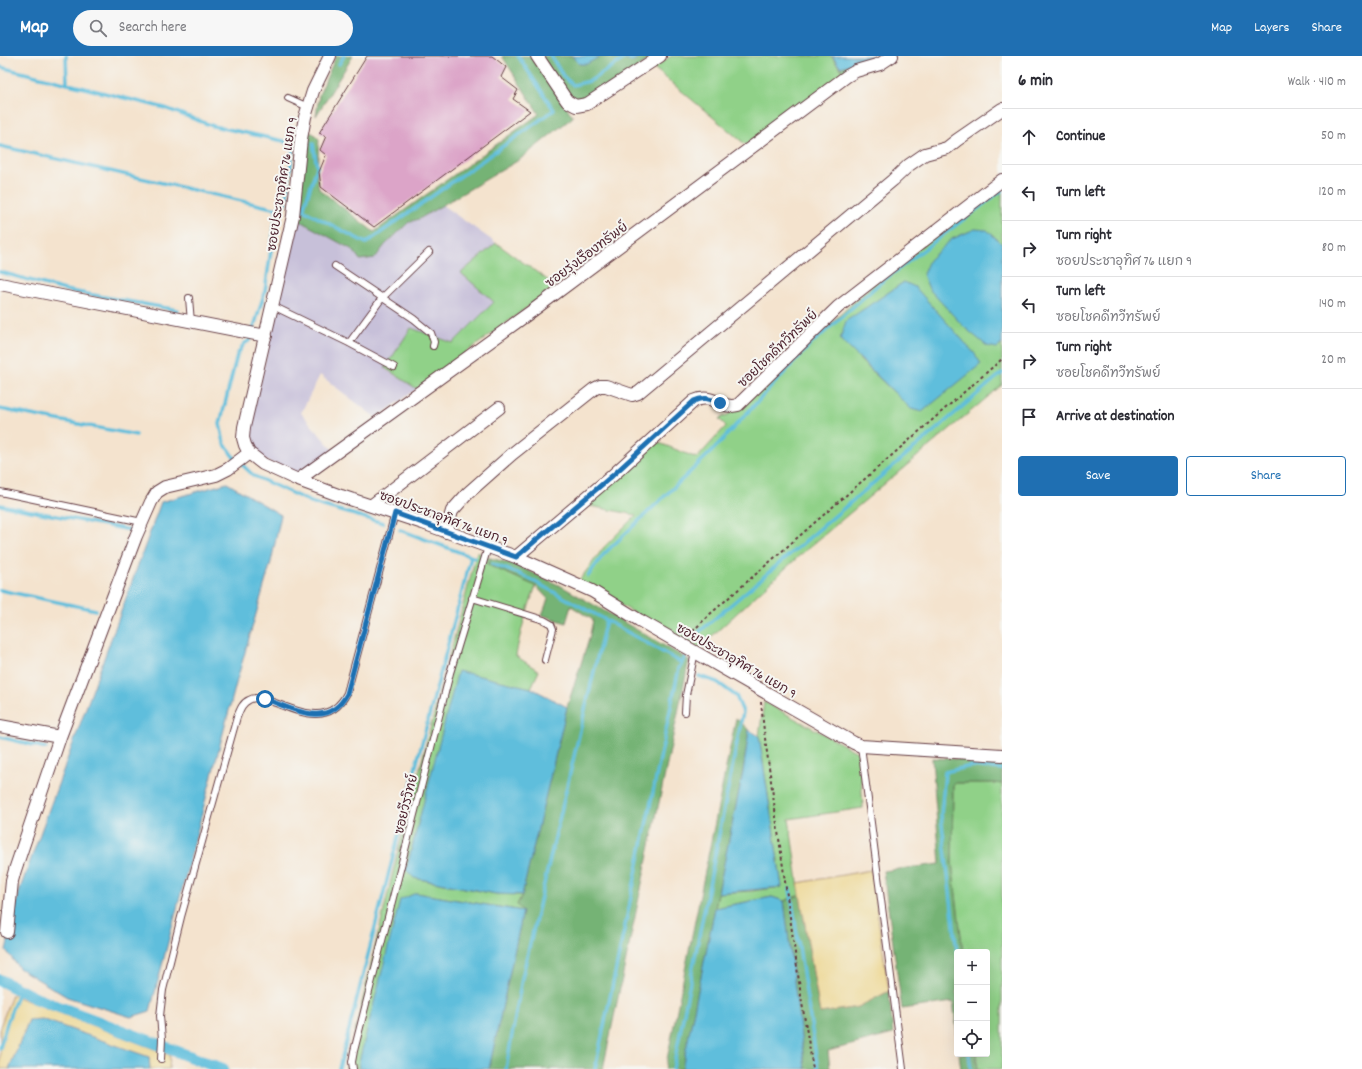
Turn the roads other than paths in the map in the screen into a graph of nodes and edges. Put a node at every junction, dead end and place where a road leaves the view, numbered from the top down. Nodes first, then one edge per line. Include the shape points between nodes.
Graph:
1 (330, 56) edge
2 (537, 56) edge
3 (660, 56) edge
4 (892, 56) edge
5 (288, 98) dead end
6 (308, 107) junction
7 (1002, 109) edge
8 (1002, 180) edge
9 (429, 252) dead end
10 (335, 266) dead end
11 (0, 284) edge
12 (189, 298) dead end
13 (382, 298) junction
14 (273, 306) junction
15 (192, 322) junction
16 (266, 336) junction
17 (349, 343) junction
18 (432, 346) dead end
19 (394, 367) dead end
20 (499, 408) dead end
21 (249, 453) junction
22 (298, 480) junction
23 (0, 492) edge
24 (372, 506) junction
25 (395, 513) junction
26 (142, 522) junction
27 (446, 532) junction
28 (488, 547) junction
29 (516, 557) junction
30 (472, 598) junction
31 (695, 652) junction
32 (545, 660) dead end
33 (685, 712) dead end
34 (0, 726) edge
35 (60, 737) junction
36 (861, 746) junction
37 (1002, 755) edge
38 (7, 932) dead end
39 (161, 1059) dead end
40 (353, 1069) edge
41 (903, 1069) edge

1 - 6 street, ซอยประชาอุทิศ 76 แยก 9
2 - 3 street via 567,101 576,106 587,104
4 - 22 street, ซอยรุ่งเรืองทรัพย์ via 880,64 847,76 532,311
5 - 6 lane
6 - 14 street, ซอยประชาอุทิศ 76 แยก 9 via 301,139 293,216
7 - 27 street via 947,148 925,154 908,165 638,393 632,395 606,386 594,389 468,492 452,511
8 - 29 street, ซอยโชคดีทวีทรัพย์ via 838,307 738,405 730,407 709,398 694,401 612,476
9 - 13 lane
10 - 13 lane
11 - 15 street
12 - 15 lane
13 - 17 lane
13 - 18 lane via 431,333 434,342
14 - 16 street, ซอยประชาอุทิศ 76 แยก 9
14 - 17 lane
15 - 16 street
16 - 21 street, ซอยประชาอุทิศ 76 แยก 9 via 244,427 244,445
17 - 19 lane
20 - 24 street
21 - 22 street, ซอยประชาอุทิศ 76 แยก 9 via 263,464
21 - 26 street via 216,475 165,487 157,492
22 - 24 street, ซอยประชาอุทิศ 76 แยก 9
23 - 26 lane
24 - 25 street, ซอยประชาอุทิศ 76 แยก 9
25 - 27 street, ซอยประชาอุทิศ 76 แยก 9
25 - 39 lane via 343,702 336,708 318,715 265,699 249,699 242,705 181,917 163,990 160,1016
26 - 35 street
27 - 28 street, ซอยประชาอุทิศ 76 แยก 9
28 - 29 street, ซอยประชาอุทิศ 76 แยก 9
28 - 30 lane, ซอยวีรวิทย์
29 - 31 street, ซอยประชาอุทิศ 76 แยก 9 via 592,591
30 - 32 lane via 551,624 553,629
30 - 40 lane, ซอยวีรวิทย์ via 450,673 370,985 354,1051
31 - 33 lane
31 - 36 street, ซอยประชาอุทิศ 76 แยก 9
34 - 35 street
35 - 38 street via 12,881
36 - 37 street, ซอยประชาอุทิศ 76 แยก 9
36 - 41 lane

